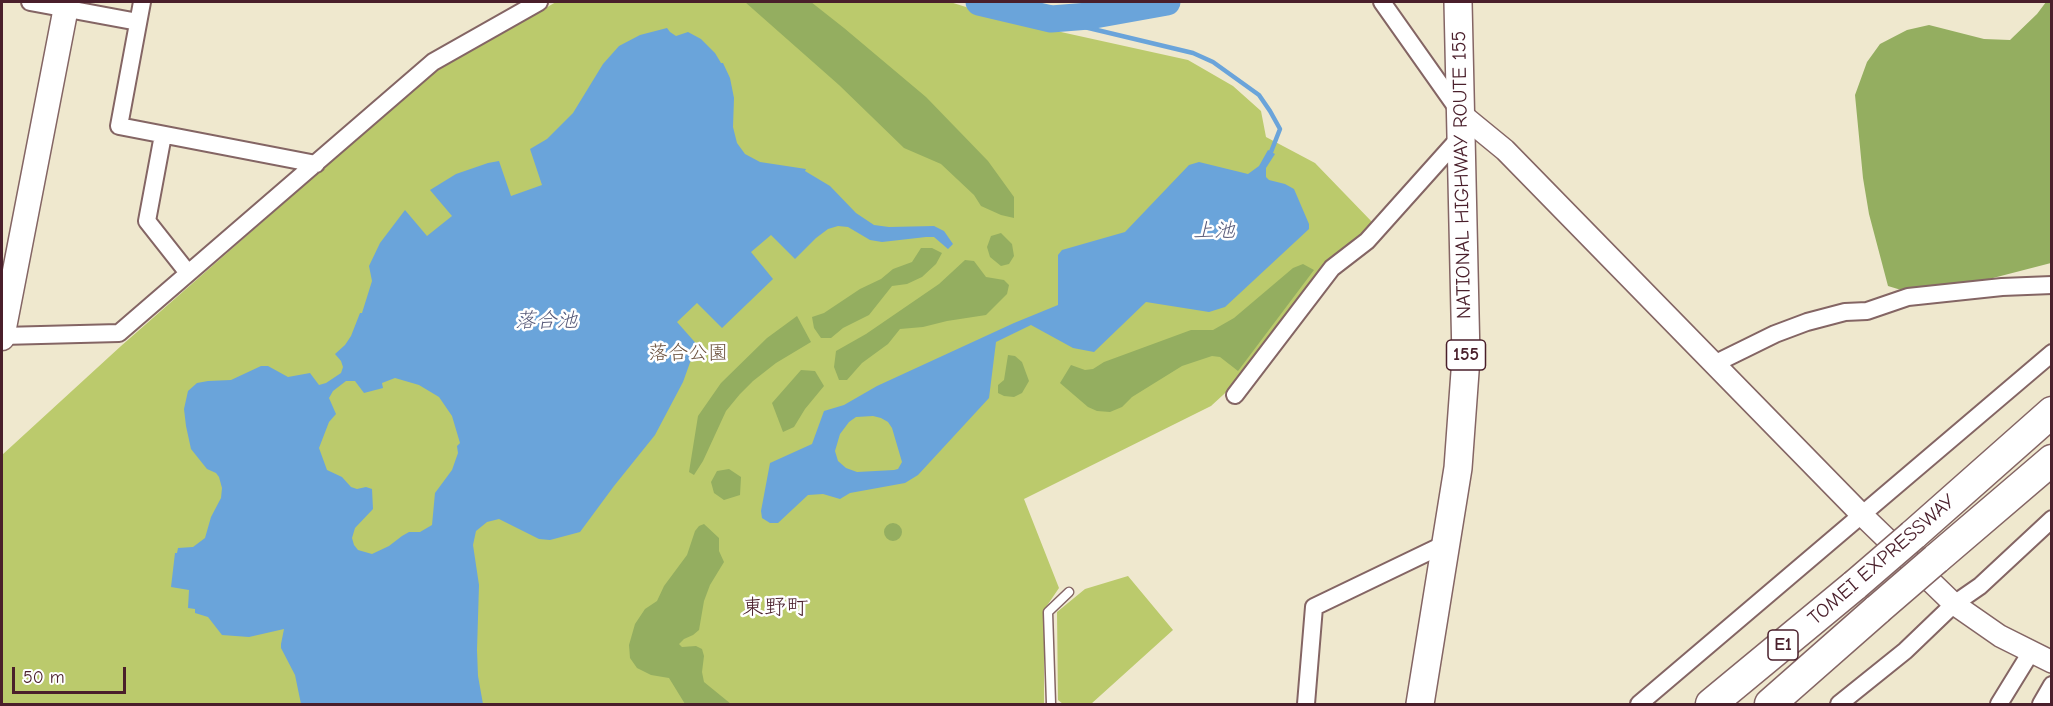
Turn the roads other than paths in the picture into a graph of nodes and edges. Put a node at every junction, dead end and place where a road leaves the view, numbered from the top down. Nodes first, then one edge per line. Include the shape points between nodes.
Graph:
1 (30, 2) edge
2 (142, 2) edge
3 (539, 2) edge
4 (1382, 2) edge
5 (1458, 2) edge
6 (67, 5) edge
7 (138, 22) junction
8 (1461, 124) junction
9 (163, 135) junction
10 (315, 164) junction
11 (188, 273) junction
12 (2052, 285) edge
13 (2, 337) edge
14 (2052, 353) edge
15 (1714, 364) junction
16 (1236, 395) dead end
17 (2052, 412) edge
18 (2052, 460) edge
19 (1862, 515) junction
20 (2052, 519) edge
21 (1447, 543) junction
22 (1069, 592) dead end
23 (1954, 604) junction
24 (2031, 652) junction
25 (2052, 662) edge
26 (2052, 685) edge
27 (1051, 705) edge
28 (1305, 705) edge
29 (1420, 705) edge
30 (1639, 705) edge
31 (1711, 705) edge
32 (1770, 705) edge
33 (1839, 705) edge
34 (1999, 705) edge
35 (2041, 705) edge

1 - 6 street
2 - 7 street
3 - 10 street via 434,62
4 - 8 street
5 - 8 highway, NATIONAL HIGHWAY ROUTE 155 / 155
6 - 7 street
6 - 13 main road
7 - 9 street via 119,126
8 - 15 street via 1505,150
8 - 16 street via 1367,241 1332,268
8 - 21 highway, NATIONAL HIGHWAY ROUTE 155 / 155 via 1466,358 1458,468
9 - 10 street
9 - 11 street via 147,221
10 - 11 street
11 - 13 street via 119,333
12 - 15 street via 1908,297 1867,311 1806,322
14 - 19 street
15 - 19 street
17 - 31 highway, TOMEI EXPRESSWAY / E1, bridge
18 - 32 highway, TOMEI EXPRESSWAY / E1, bridge
19 - 23 street
19 - 30 street
20 - 23 street via 1980,586
21 - 28 street via 1314,607
21 - 29 highway, NATIONAL HIGHWAY ROUTE 155 / 155
22 - 27 lane via 1048,612
23 - 24 street
23 - 33 street
24 - 25 street
24 - 34 street
26 - 35 street

